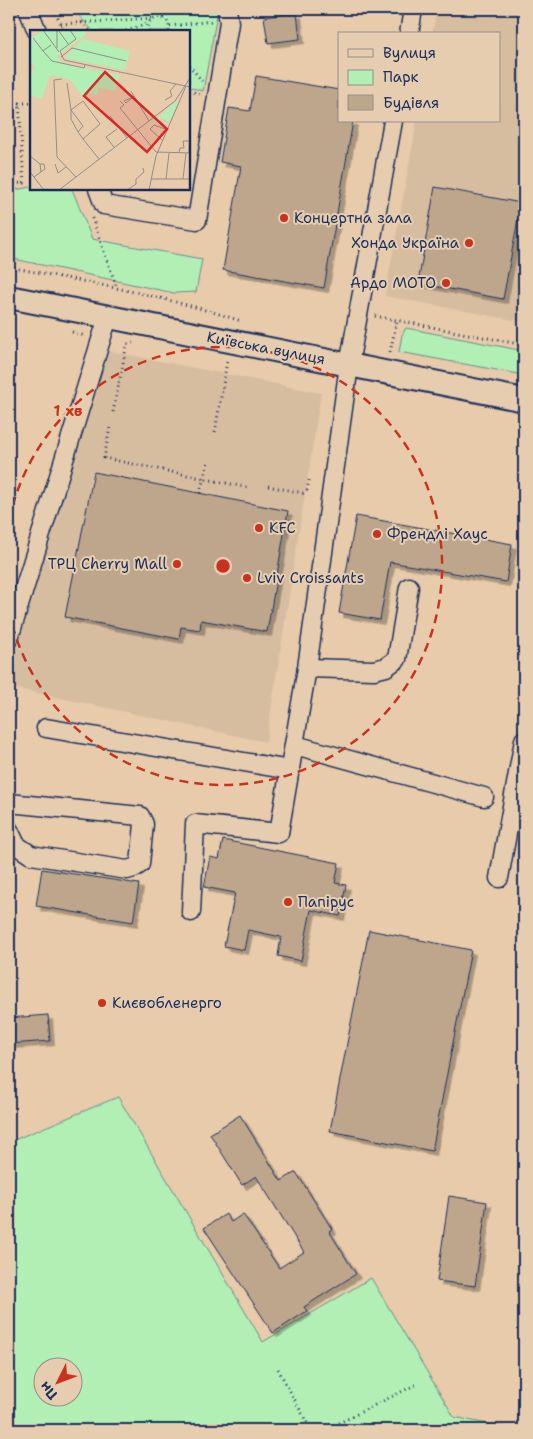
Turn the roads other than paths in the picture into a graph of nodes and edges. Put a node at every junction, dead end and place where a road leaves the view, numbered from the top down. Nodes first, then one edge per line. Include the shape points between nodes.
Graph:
1 (28, 9) edge
2 (413, 9) edge
3 (222, 14) edge
4 (37, 30) edge
5 (409, 32) edge
6 (393, 122) edge
7 (98, 190) edge
8 (9, 297) edge
9 (108, 317) junction
10 (349, 365) junction
11 (524, 400) edge
12 (410, 586) dead end
13 (9, 638) edge
14 (307, 668) junction
15 (46, 728) dead end
16 (524, 740) edge
17 (295, 745) junction
18 (290, 770) junction
19 (484, 797) dead end
20 (9, 803) edge
21 (9, 830) edge
22 (499, 878) dead end
23 (191, 912) dead end

1 - 4 street
2 - 5 street
3 - 7 street via 229,23 197,220 104,205
6 - 10 street
8 - 9 main road, Київська вулиця
9 - 10 main road, Київська вулиця
9 - 13 street
10 - 11 main road, Київська вулиця
10 - 14 street
12 - 14 street via 397,659 374,670
14 - 17 street
15 - 18 street
16 - 22 street
17 - 18 street
17 - 19 street
18 - 23 street via 279,833 195,824
20 - 21 street via 140,816 144,824 140,864 127,870 31,856 16,845

